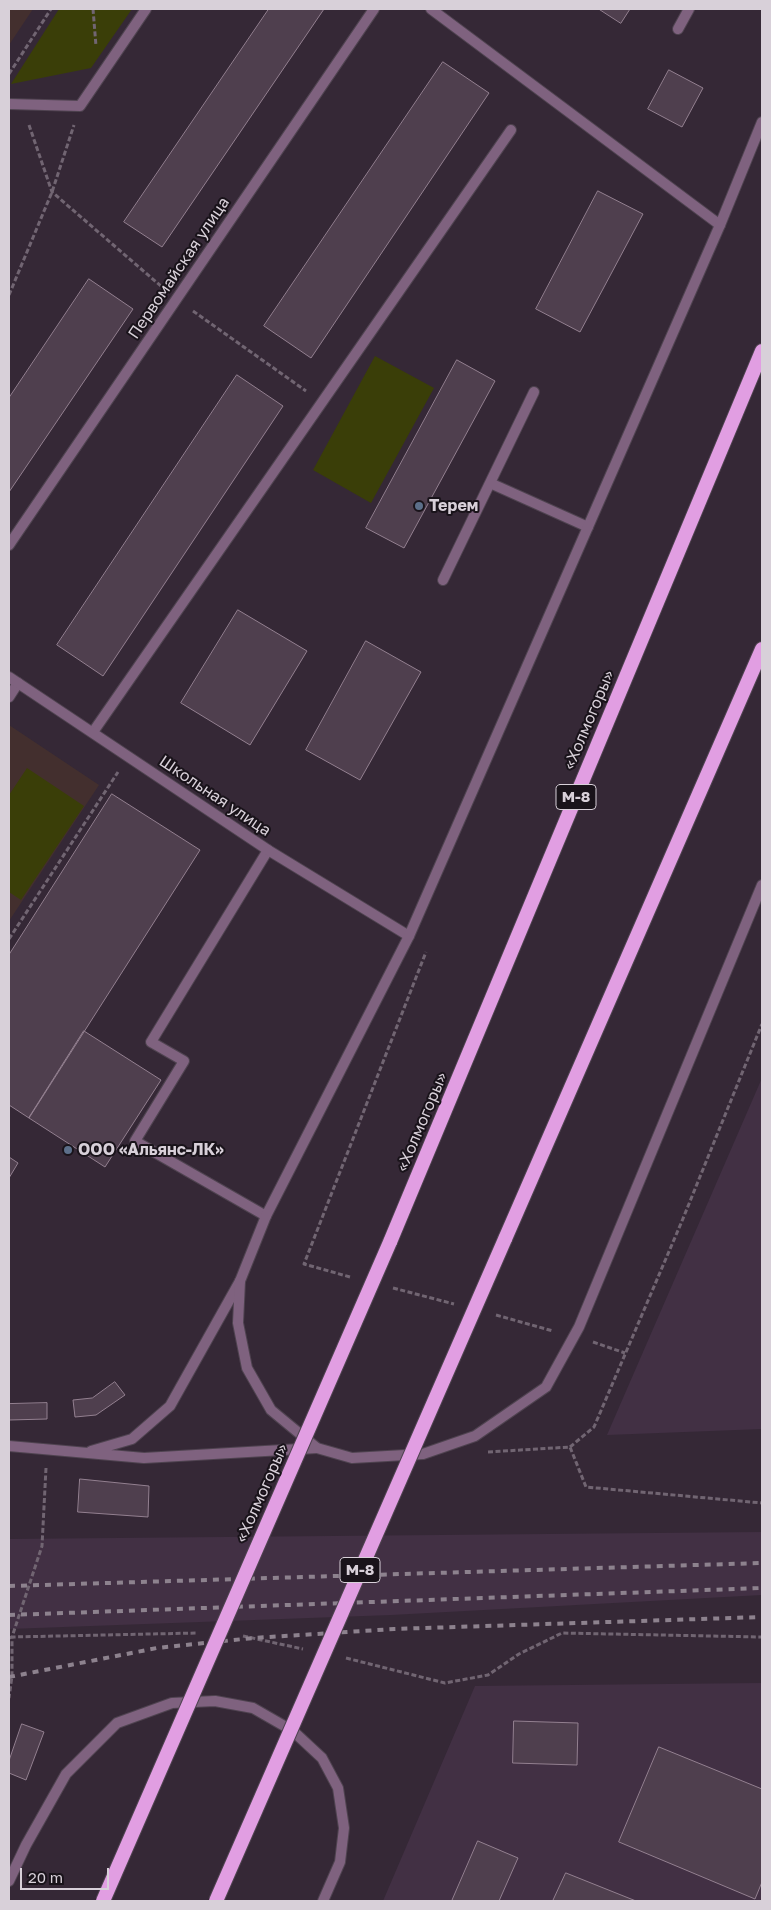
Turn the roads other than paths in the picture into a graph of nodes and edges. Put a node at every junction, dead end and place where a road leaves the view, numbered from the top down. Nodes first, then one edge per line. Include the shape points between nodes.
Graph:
1 (146, 9) edge
2 (374, 9) edge
3 (431, 9) edge
4 (689, 9) edge
5 (678, 29) dead end
6 (9, 104) edge
7 (762, 122) edge
8 (512, 130) dead end
9 (720, 225) junction
10 (762, 351) edge
11 (534, 392) dead end
12 (490, 483) junction
13 (588, 527) junction
14 (9, 545) edge
15 (443, 580) dead end
16 (762, 649) edge
17 (9, 676) edge
18 (18, 683) junction
19 (9, 697) edge
20 (92, 732) junction
21 (268, 850) junction
22 (762, 885) edge
23 (409, 936) junction
24 (266, 1216) junction
25 (240, 1281) junction
26 (9, 1446) edge
27 (317, 1448) junction
28 (86, 1452) junction
29 (9, 1881) edge
30 (103, 1901) edge
31 (216, 1901) edge
32 (323, 1901) edge

1 - 6 street via 80,106
2 - 14 street, Первомайская улица
3 - 9 street
4 - 5 street
7 - 9 street
8 - 20 street
9 - 13 street
10 - 30 highway, «Холмогоры» / М-8, bridge via 390,1242
11 - 12 street
12 - 13 street
12 - 15 street
13 - 23 street
16 - 31 highway, М-8, bridge
17 - 18 street, Школьная улица
18 - 19 street
18 - 20 street, Школьная улица
20 - 21 street, Школьная улица
21 - 23 street, Школьная улица
21 - 24 street via 151,1042 184,1061 136,1141
22 - 27 street via 579,1327 546,1387 475,1436 423,1454 352,1458
23 - 24 street
24 - 25 street
25 - 27 street via 238,1323 247,1368 271,1410
25 - 28 street via 170,1406 132,1439
26 - 28 street
27 - 28 street via 144,1458
29 - 32 street via 66,1774 118,1723 172,1703 215,1701 253,1708 293,1731 322,1758 338,1788 344,1828 340,1862

